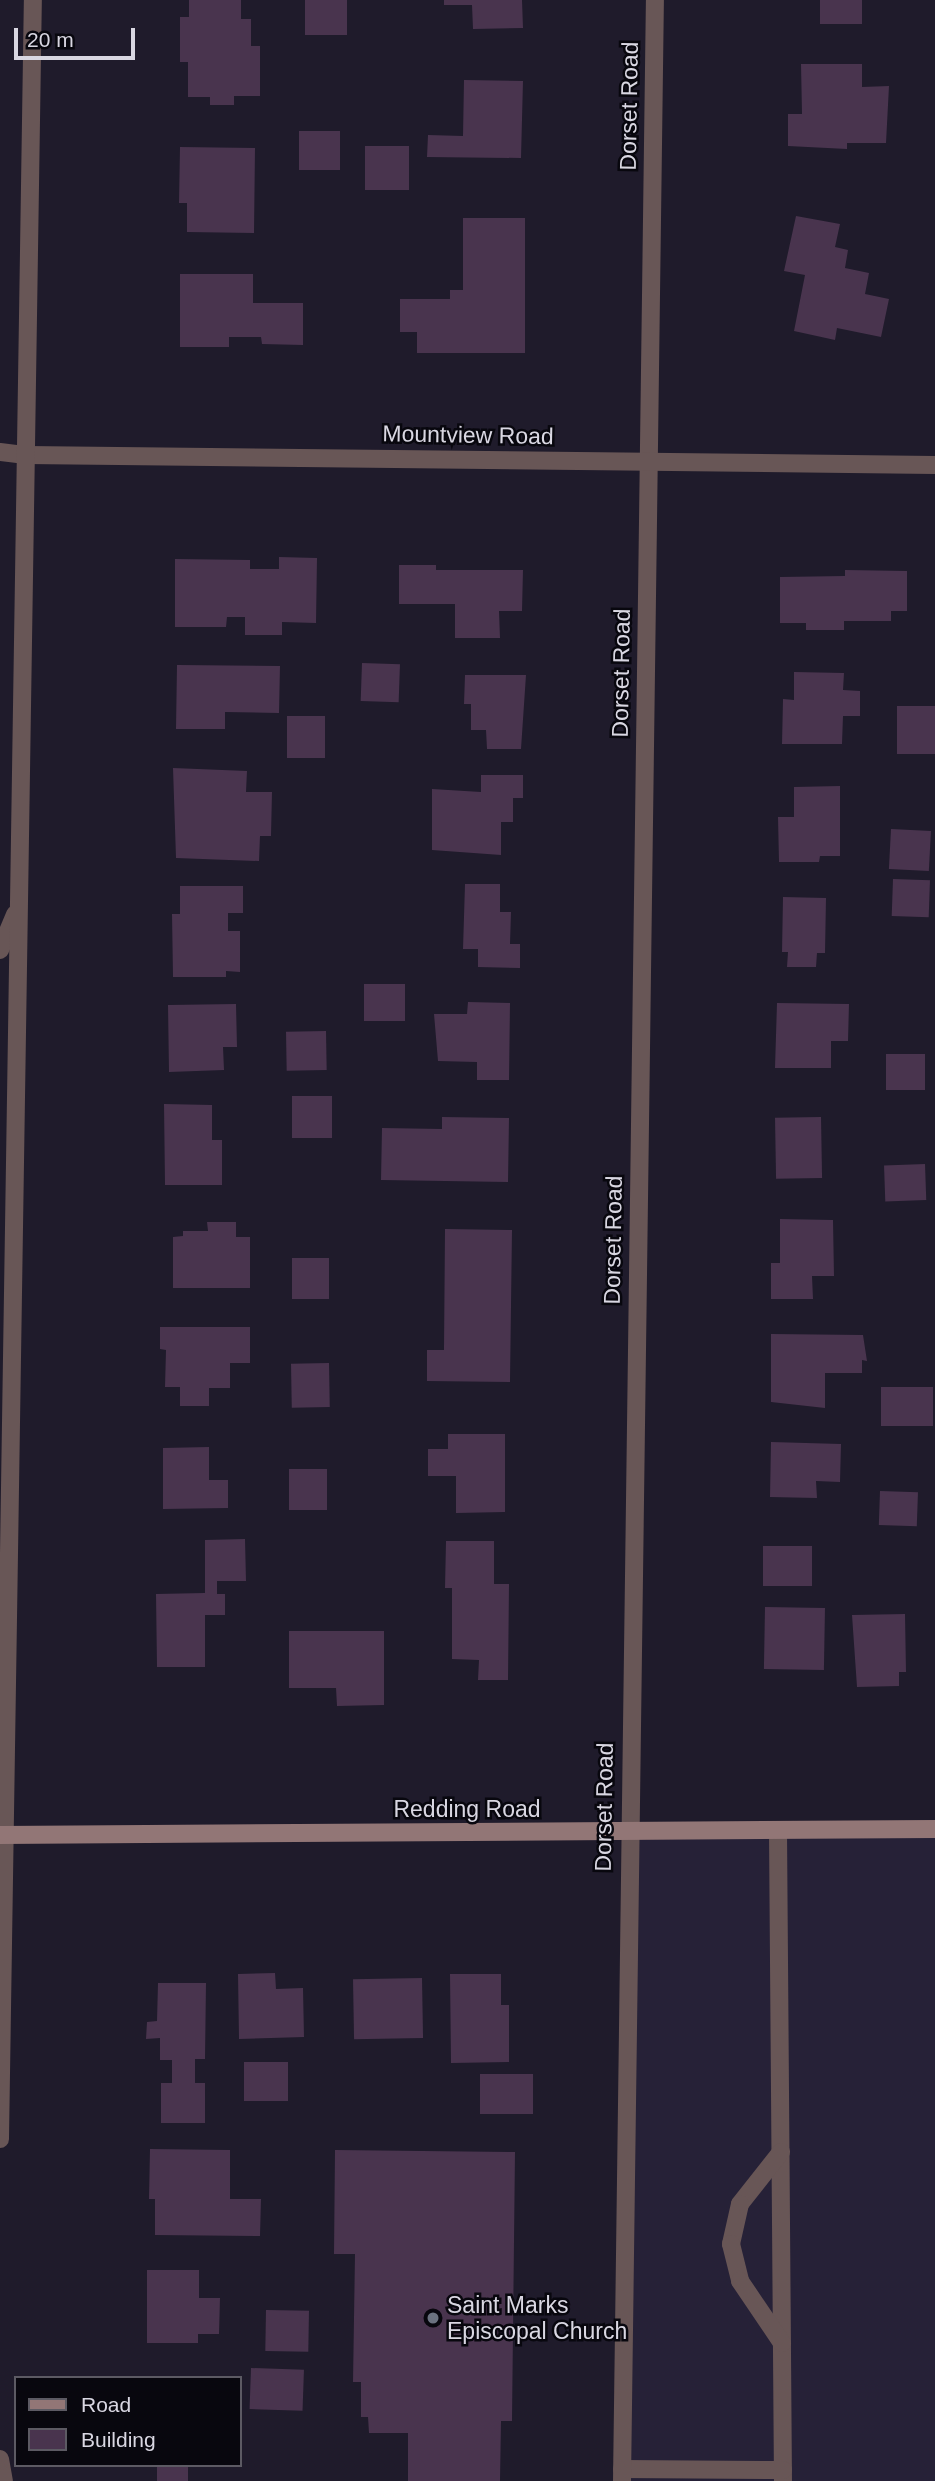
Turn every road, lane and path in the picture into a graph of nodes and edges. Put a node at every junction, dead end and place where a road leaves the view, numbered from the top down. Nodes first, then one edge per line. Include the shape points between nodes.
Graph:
1 (33, 0) edge
2 (655, 0) edge
3 (0, 453) edge
4 (26, 454) junction
5 (648, 461) junction
6 (935, 465) edge
7 (19, 904) junction
8 (0, 950) edge
9 (935, 1829) edge
10 (778, 1831) junction
11 (628, 1833) junction
12 (3, 1835) edge
13 (0, 2139) edge
14 (780, 2152) junction
15 (782, 2343) junction
16 (0, 2459) edge
17 (622, 2475) edge
18 (783, 2475) edge
19 (4, 2481) edge

1 - 4 street
2 - 5 street, Dorset Road
3 - 4 street, Mountview Road
4 - 5 street, Mountview Road
4 - 7 street
5 - 6 street, Mountview Road
5 - 11 street, Dorset Road
7 - 8 street
7 - 12 street
9 - 10 main road, Redding Road
10 - 11 main road, Redding Road
10 - 14 street
11 - 12 main road, Redding Road
11 - 17 street, Dorset Road
12 - 13 street
14 - 15 street
14 - 15 street via 740,2204 731,2244 740,2281
15 - 18 street
16 - 19 street
17 - 18 street

